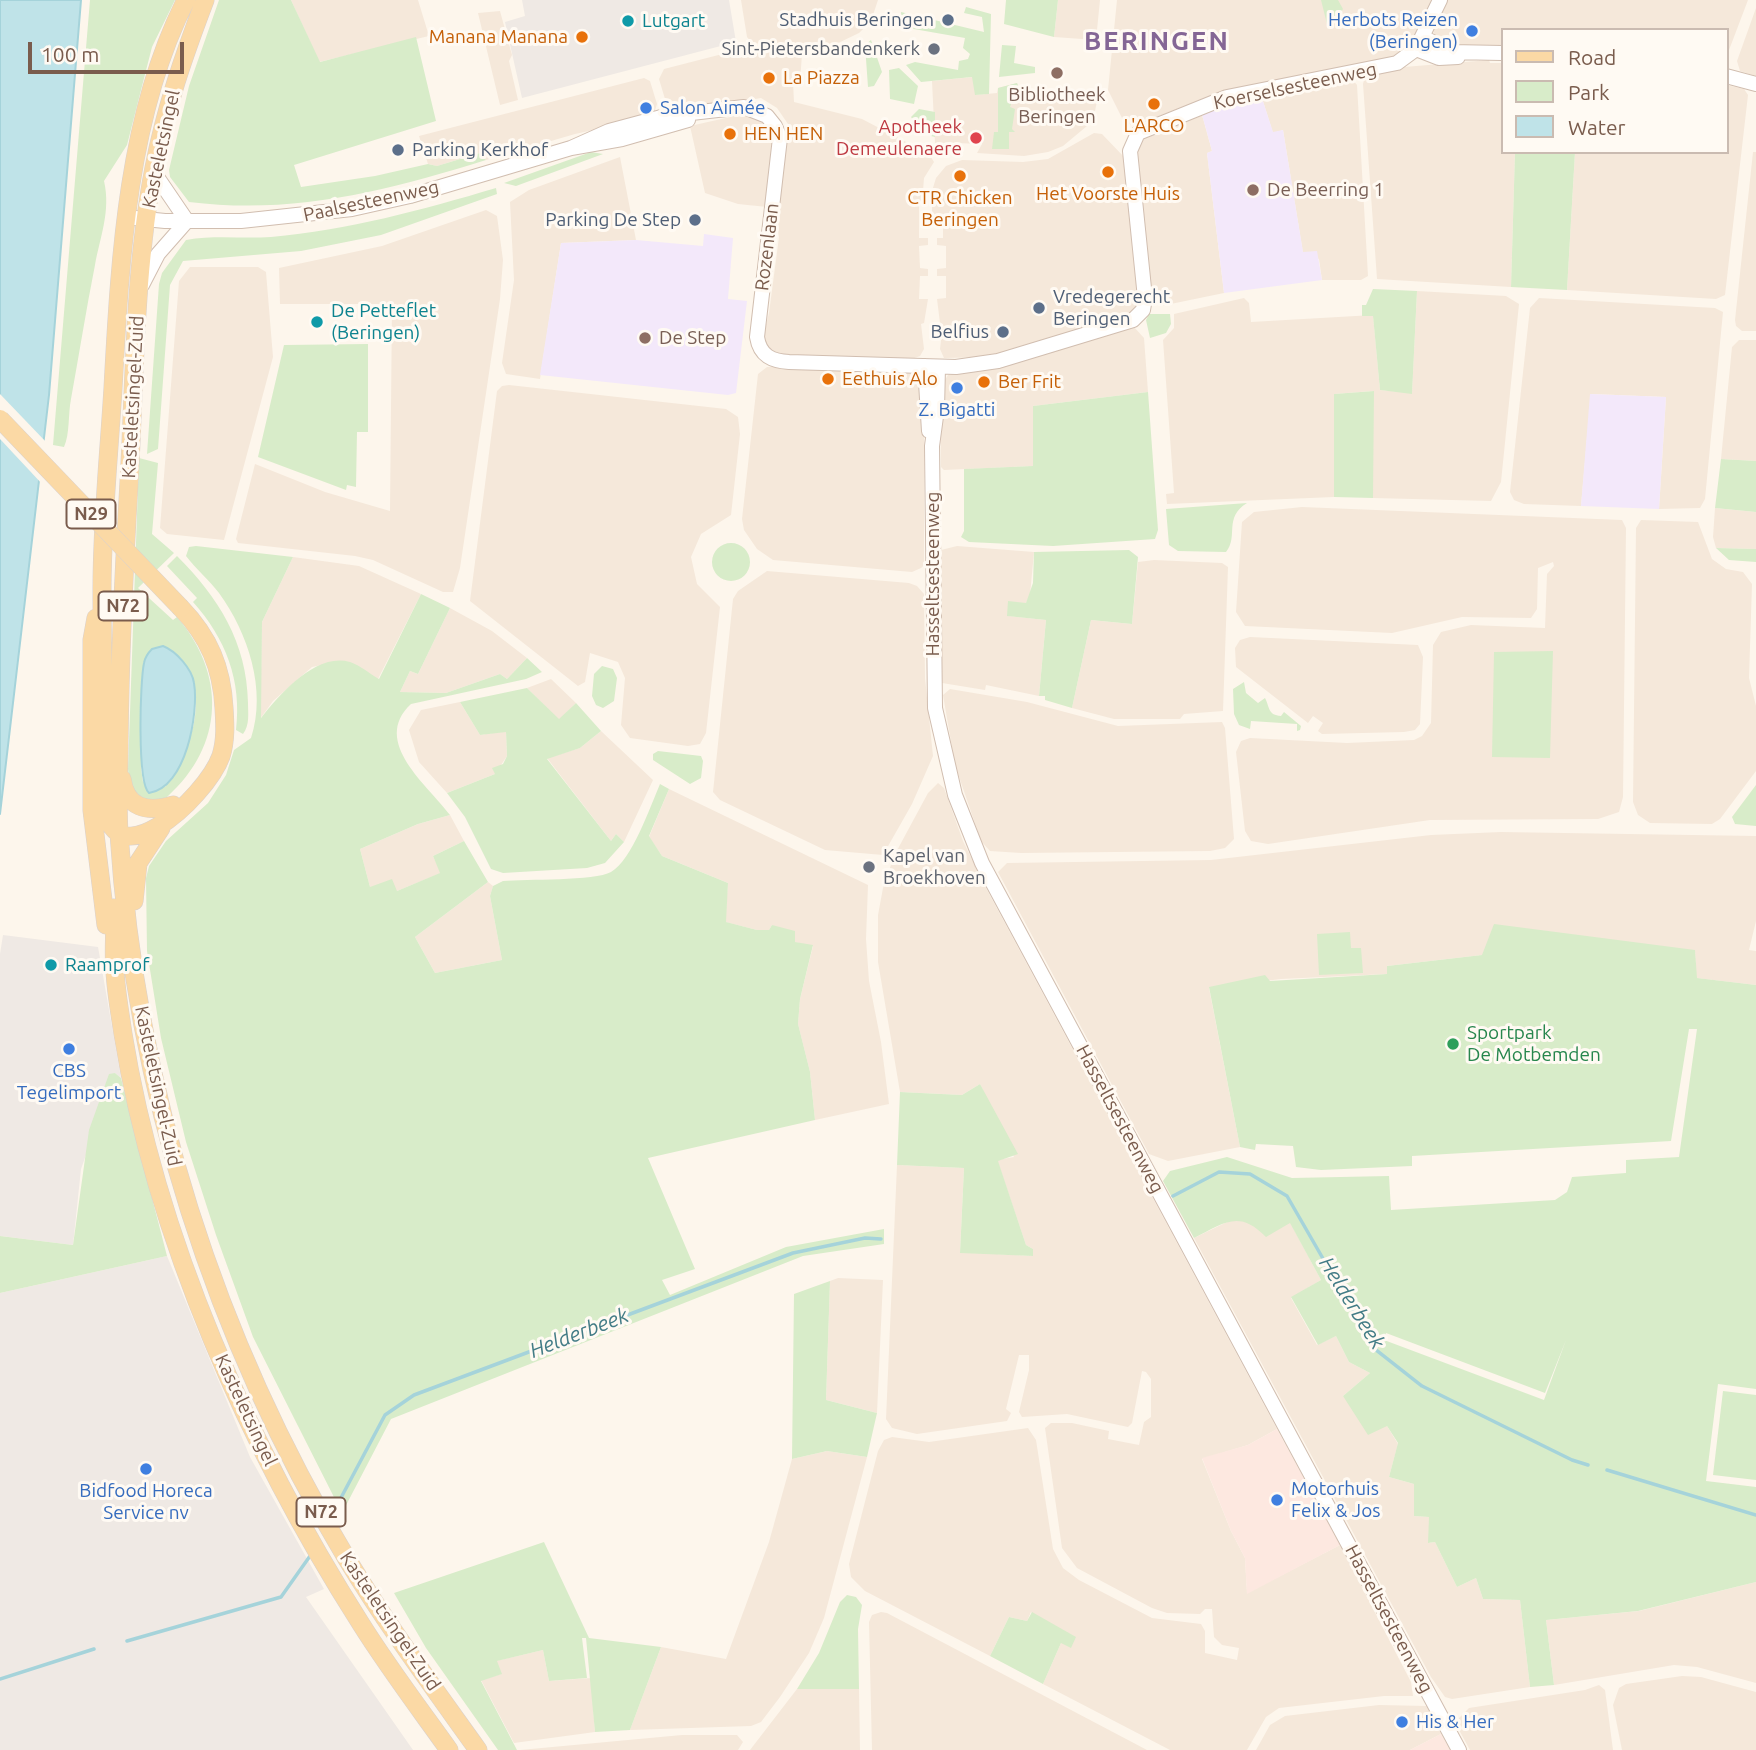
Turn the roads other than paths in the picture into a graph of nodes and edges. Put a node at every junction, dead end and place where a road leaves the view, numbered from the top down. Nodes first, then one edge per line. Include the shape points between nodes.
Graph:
1 (187, 0) edge
2 (205, 0) edge
3 (1440, 0) edge
4 (1419, 43) junction
5 (1500, 53) edge
6 (1728, 77) edge
7 (1756, 84) edge
8 (767, 116) joint
9 (153, 171) junction
10 (125, 218) junction
11 (146, 220) junction
12 (187, 221) junction
13 (139, 290) junction
14 (931, 366) junction
15 (0, 419) edge
16 (102, 589) junction
17 (224, 708) junction
18 (119, 771) junction
19 (173, 805) junction
20 (162, 825) junction
21 (118, 831) junction
22 (134, 957) junction
23 (114, 969) junction
24 (192, 1282) joint
25 (308, 1533) joint
26 (449, 1750) edge
27 (478, 1750) edge
28 (1459, 1750) edge

1 - 10 main road, Kasteletsingel / N72 via 154,87
2 - 9 main road, Kasteletsingel / N72 via 174,86
3 - 4 street
4 - 5 street via 1474,54
4 - 14 street, Koerselsesteenweg via 1404,60 1389,65 1227,97 1148,127 1135,137 1130,151 1144,305 1133,320 998,361
6 - 7 street
8 - 12 street, Paalsesteenweg via 744,107 700,115 352,209 241,221
8 - 14 street, Rozenlaan via 777,130 779,150 757,337 765,355 789,362
9 - 11 main road, Kasteletsingel / N72
9 - 12 street
10 - 11 street, Paalsesteenweg
10 - 16 main road, Kasteletsingel-Zuid / N72
11 - 12 street, Paalsesteenweg
11 - 13 main road, Kasteletsingel-Zuid / N72
12 - 13 street via 158,254
13 - 18 main road, Kasteletsingel-Zuid / N72
14 - 28 street, Hasseltsesteenweg via 937,409 932,446 935,708 947,768 967,828
15 - 17 main road, N29, bridge via 181,608 210,645 221,678
16 - 21 main road, Kasteletsingel-Zuid / N72 via 104,809
16 - 23 main road, Kasteletsingel-Zuid via 92,640 92,810
17 - 19 main road, N29 via 206,762
17 - 20 main road, N29 via 225,741 216,767 196,797
18 - 19 main road via 123,792 138,807 152,810
18 - 21 main road, Kasteletsingel-Zuid / N72
19 - 21 main road, N29 via 155,819
20 - 21 main road, N29 via 131,836
20 - 22 main road via 145,849 135,877
21 - 22 main road, Kasteletsingel-Zuid / N72
21 - 23 main road, Kasteletsingel-Zuid / N72 via 109,846
22 - 27 main road, Kasteletsingel-Zuid / N72 via 144,1036 172,1154 238,1346 289,1455 348,1559
23 - 24 main road, Kasteletsingel-Zuid / N72 via 141,1116
24 - 25 main road, Kasteletsingel / N72 via 218,1351
25 - 26 main road, Kasteletsingel-Zuid / N72 via 362,1626

